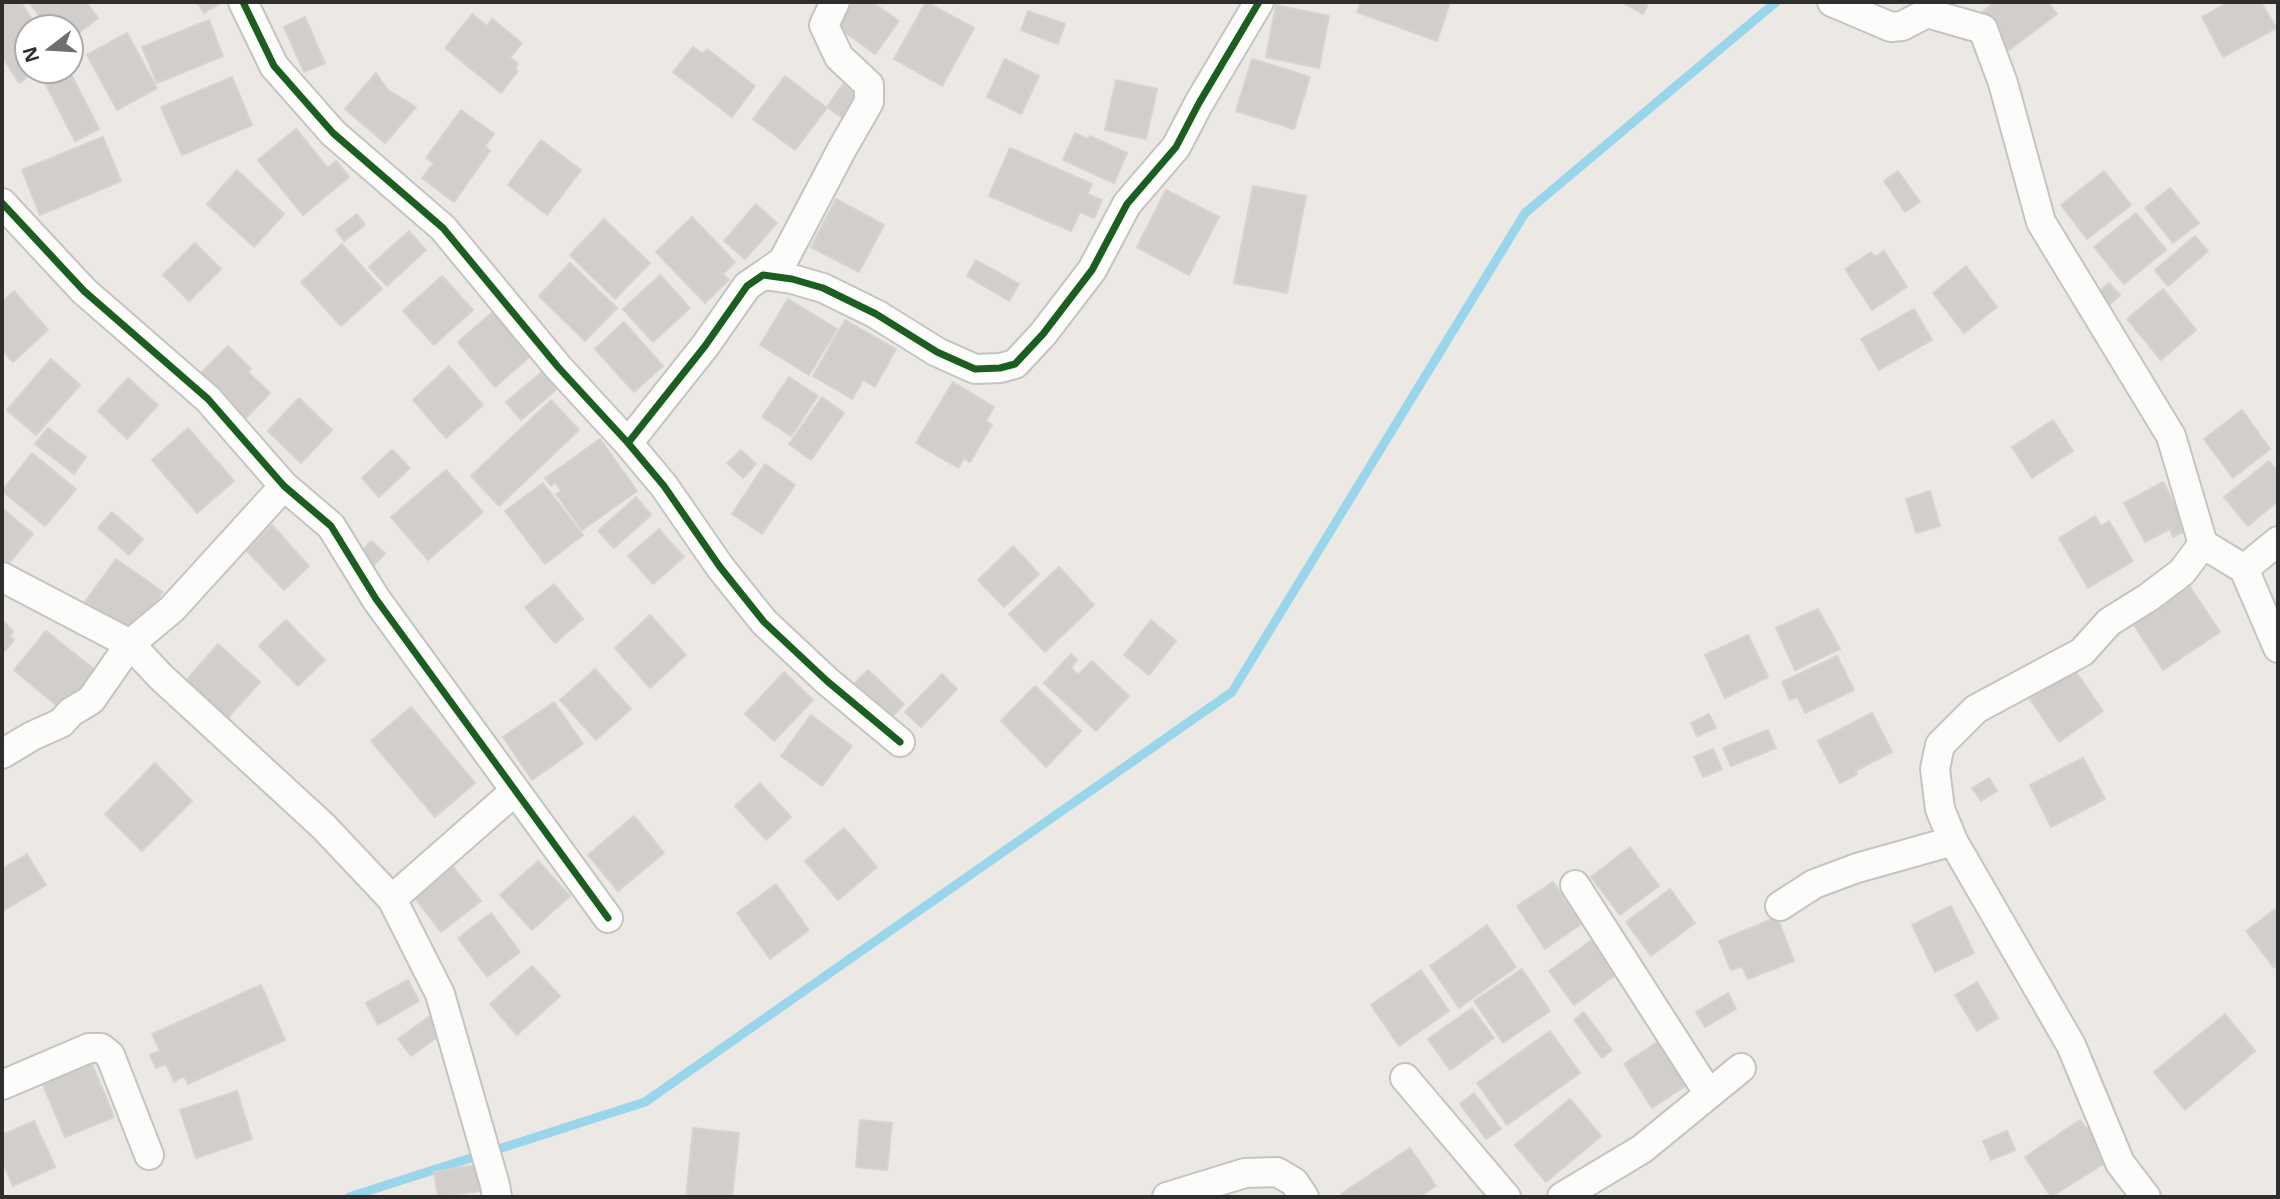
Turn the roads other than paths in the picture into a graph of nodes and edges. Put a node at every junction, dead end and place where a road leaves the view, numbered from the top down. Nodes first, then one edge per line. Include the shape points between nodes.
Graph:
1 (243, 2) edge
2 (835, 2) edge
3 (1259, 2) edge
4 (1832, 2) edge
5 (2, 203) edge
6 (763, 275) junction
7 (628, 443) junction
8 (284, 486) junction
9 (2278, 541) edge
10 (2203, 544) junction
11 (2244, 569) junction
12 (2, 577) edge
13 (130, 644) junction
14 (2278, 648) edge
15 (900, 742) dead end
16 (2, 754) edge
17 (515, 790) junction
18 (1953, 841) junction
19 (1576, 885) dead end
20 (392, 899) junction
21 (1780, 906) dead end
22 (608, 918) dead end
23 (1741, 1068) dead end
24 (1405, 1078) dead end
25 (2, 1085) edge
26 (1709, 1094) junction
27 (149, 1155) dead end
28 (497, 1197) edge
29 (1167, 1197) edge
30 (1304, 1197) edge
31 (1506, 1197) edge
32 (1562, 1197) edge
33 (2146, 1197) edge

1 - 7 street via 274,66 333,133 443,228
2 - 6 street via 824,25 839,57 869,85 869,102 783,261
3 - 6 street via 1176,147 1127,204 1093,270 1015,364 975,369 823,288
4 - 10 street via 1891,27 1927,13 1983,29 2003,83 2041,222 2171,436
5 - 8 street via 84,291 208,399
6 - 7 street via 747,286
7 - 15 street via 764,622
8 - 13 street via 172,609
8 - 17 street via 331,526 376,599
9 - 11 street
10 - 11 street
10 - 18 street via 2182,572 2109,622 2082,652 1976,709 1940,745 1935,768 1940,809
11 - 14 street
12 - 13 street
13 - 16 street via 91,700 61,723
13 - 20 street via 323,826
17 - 20 street
17 - 22 street
18 - 21 street via 1814,884
18 - 33 street via 2071,1045 2120,1163
19 - 26 street
20 - 28 street via 440,995
23 - 26 street
24 - 31 street
25 - 27 street via 89,1048 101,1048 110,1055
26 - 32 street via 1642,1149
29 - 30 street via 1245,1173 1277,1172 1294,1182

